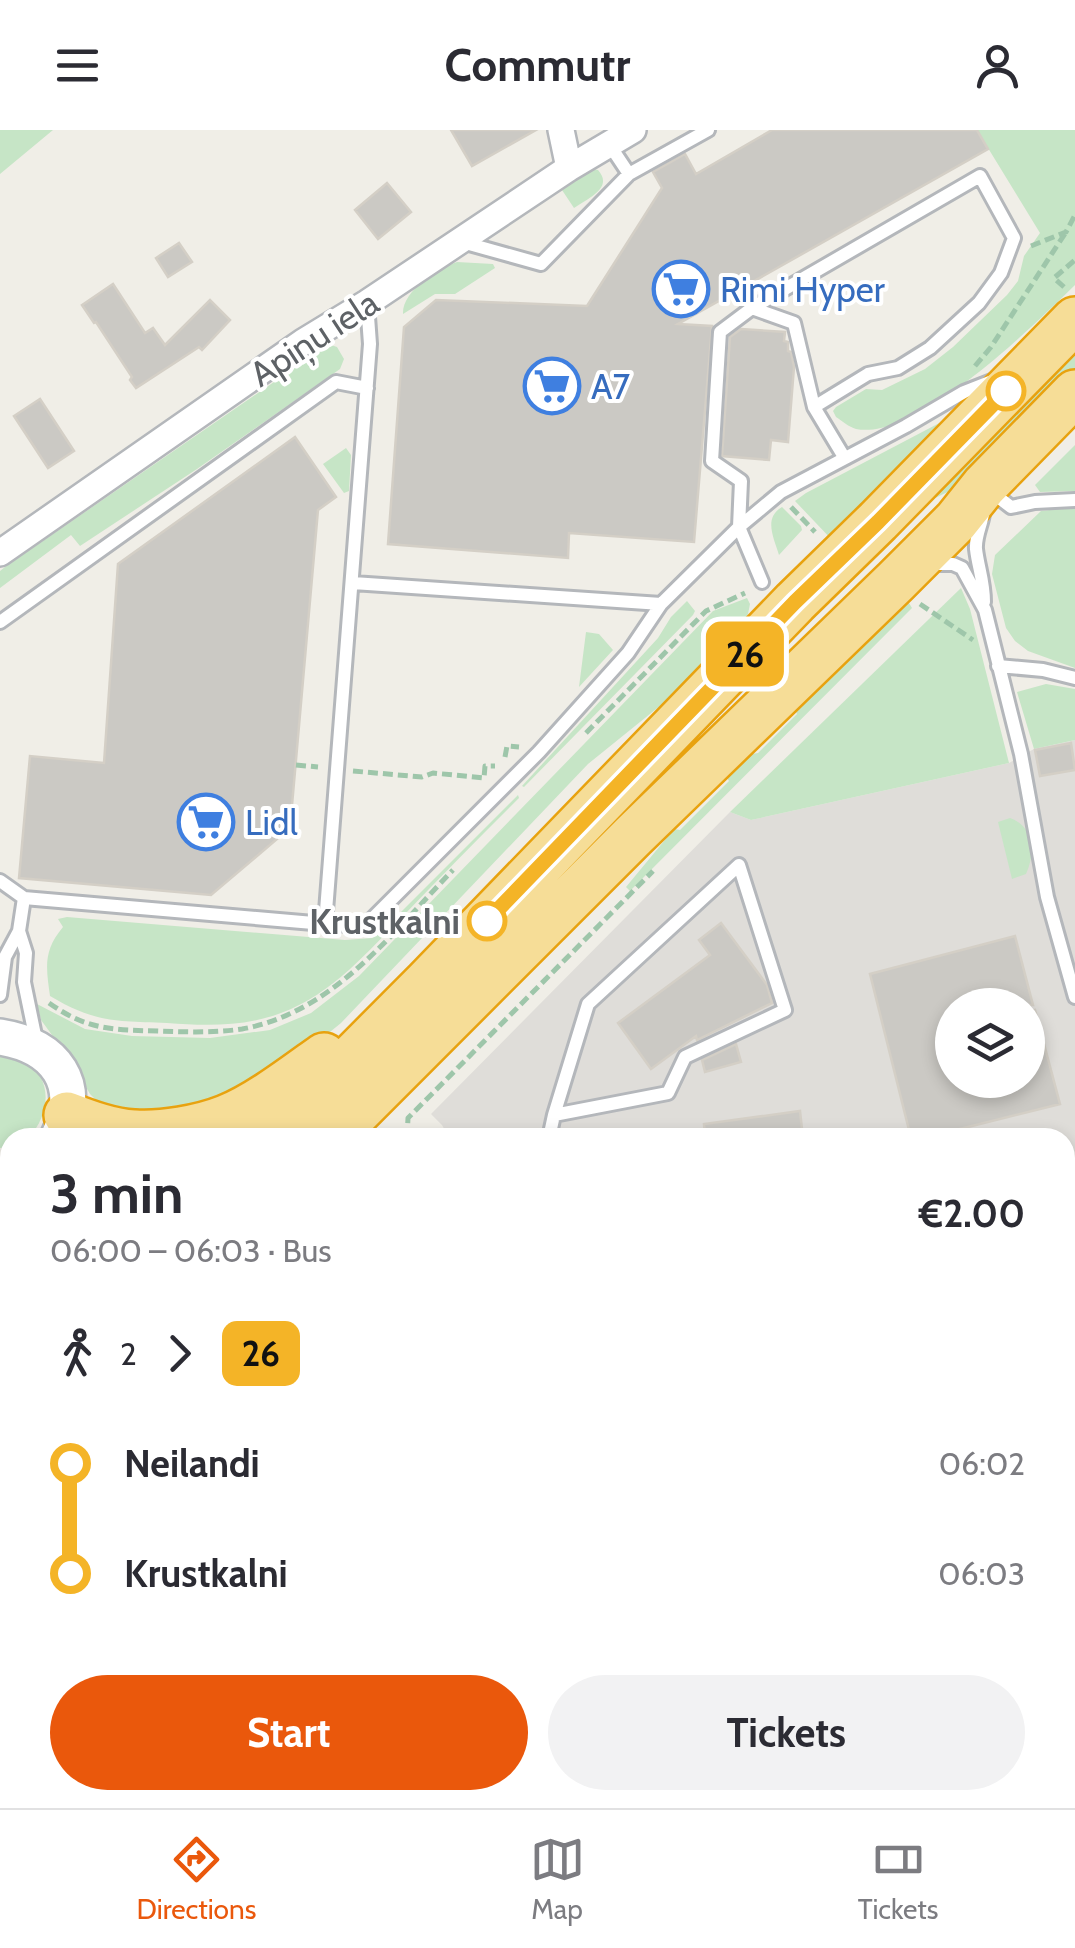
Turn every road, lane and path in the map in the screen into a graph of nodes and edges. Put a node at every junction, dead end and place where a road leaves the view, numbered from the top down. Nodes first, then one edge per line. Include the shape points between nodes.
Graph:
1 (560, 130) edge
2 (633, 130) edge
3 (708, 130) edge
4 (609, 144) junction
5 (569, 168) junction
6 (629, 174) junction
7 (1075, 215) edge
8 (459, 242) junction
9 (1010, 250) junction
10 (1075, 260) edge
11 (1054, 278) dead end
12 (367, 303) junction
13 (752, 308) junction
14 (1075, 320) edge
15 (1031, 365) junction
16 (367, 388) junction
17 (1075, 393) edge
18 (814, 407) junction
19 (844, 457) junction
20 (984, 486) junction
21 (1075, 500) edge
22 (739, 527) junction
23 (0, 553) edge
24 (762, 582) dead end
25 (353, 583) junction
26 (909, 594) junction
27 (661, 604) junction
28 (985, 610) junction
29 (0, 622) edge
30 (994, 649) junction
31 (998, 666) junction
32 (1075, 678) edge
33 (539, 752) junction
34 (296, 765) dead end
35 (337, 770) junction
36 (0, 882) edge
37 (24, 898) junction
38 (326, 924) junction
39 (19, 931) junction
40 (428, 982) junction
41 (0, 996) edge
42 (1075, 997) edge
43 (0, 1037) edge
44 (38, 1048) junction
45 (554, 1115) junction
46 (408, 1118) dead end
47 (62, 1126) edge
48 (111, 1128) edge
49 (190, 1128) edge
50 (282, 1128) edge
51 (341, 1128) edge
52 (408, 1128) edge
53 (552, 1128) edge

1 - 5 street
2 - 4 street, Apiņu iela
3 - 6 lane
4 - 5 street, Apiņu iela
4 - 6 lane
5 - 8 street, Apiņu iela
6 - 8 lane via 542,264
7 - 9 path via 1066,232
8 - 12 street, Apiņu iela
9 - 13 lane via 1014,238 980,176
9 - 18 lane via 979,303 930,348
10 - 11 path
12 - 16 lane
12 - 23 street, Apiņu iela
13 - 18 lane via 794,323
13 - 22 lane via 720,332 712,461 742,481
14 - 15 highway
15 - 19 lane via 964,392
15 - 40 highway
16 - 25 lane
16 - 29 lane via 336,382
17 - 20 highway
18 - 19 lane
19 - 22 lane via 781,492
20 - 21 lane via 1011,507
20 - 26 highway
20 - 28 lane via 976,552
22 - 24 lane
22 - 27 lane
25 - 27 lane
25 - 35 lane
26 - 28 lane via 925,565 953,564 962,568
26 - 30 path
26 - 51 highway via 838,638
27 - 33 lane via 628,653
28 - 30 lane
30 - 31 lane
31 - 32 lane
31 - 42 lane
33 - 35 path via 507,746 505,762 485,766 484,778
33 - 38 lane via 369,922
34 - 35 path
35 - 38 lane
36 - 37 lane
37 - 38 lane
37 - 39 lane
39 - 41 lane via 4,957
39 - 44 lane
40 - 49 highway via 278,1088 226,1118
40 - 50 highway
43 - 44 main road
44 - 47 main road via 64,1080 69,1100
45 - 45 lane via 668,1093 684,1057 786,1010 739,865 588,1004
45 - 53 lane
46 - 52 path
47 - 48 highway

